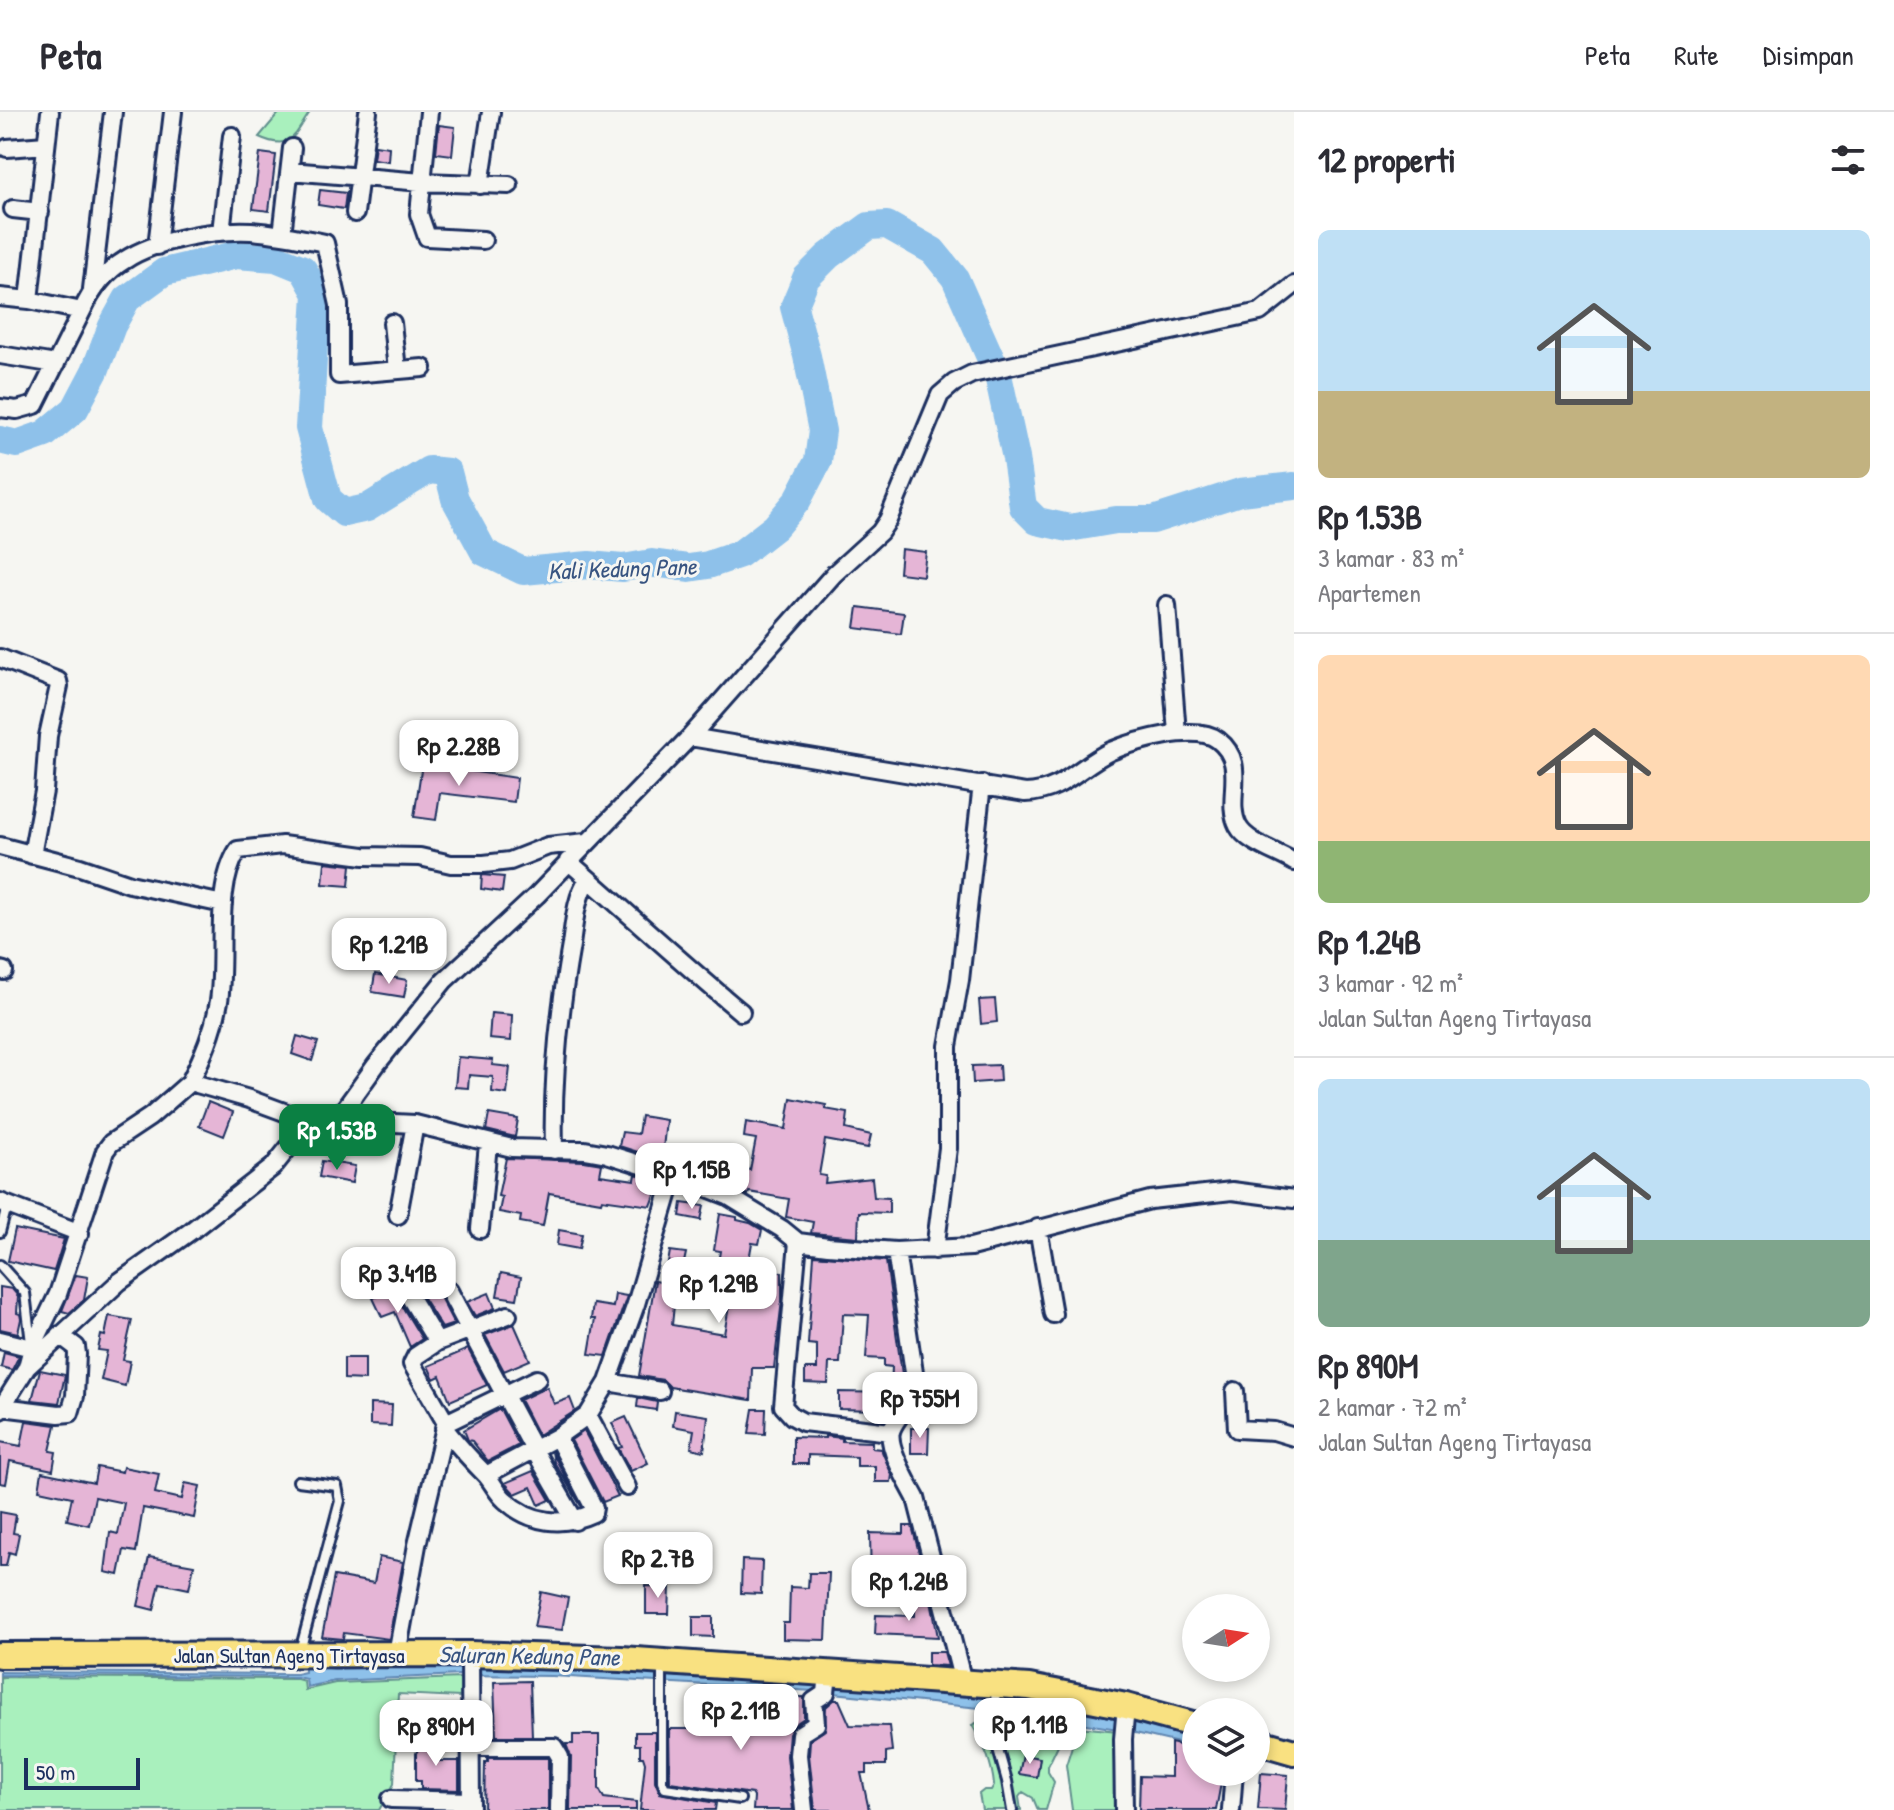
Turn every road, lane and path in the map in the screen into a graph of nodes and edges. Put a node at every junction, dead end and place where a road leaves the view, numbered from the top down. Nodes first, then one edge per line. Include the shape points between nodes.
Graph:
1 (50, 112) edge
2 (113, 112) edge
3 (173, 112) edge
4 (352, 112) edge
5 (429, 112) edge
6 (491, 112) edge
7 (368, 116) edge
8 (232, 136) dead end
9 (46, 145) junction
10 (7, 148) dead end
11 (292, 148) dead end
12 (290, 171) junction
13 (360, 177) junction
14 (422, 182) junction
15 (480, 185) junction
16 (509, 185) dead end
17 (13, 209) dead end
18 (40, 212) junction
19 (355, 213) dead end
20 (221, 232) junction
21 (282, 235) junction
22 (483, 240) dead end
23 (343, 242) dead end
24 (325, 243) junction
25 (157, 246) junction
26 (1294, 285) edge
27 (92, 289) junction
28 (0, 297) edge
29 (29, 300) junction
30 (82, 311) junction
31 (392, 323) dead end
32 (0, 355) edge
33 (56, 364) junction
34 (423, 368) dead end
35 (397, 370) junction
36 (0, 408) edge
37 (1167, 605) dead end
38 (0, 658) edge
39 (1177, 733) junction
40 (690, 737) junction
41 (982, 784) junction
42 (0, 846) edge
43 (576, 852) junction
44 (32, 855) junction
45 (1294, 862) edge
46 (588, 879) junction
47 (223, 904) junction
48 (741, 1012) dead end
49 (190, 1082) junction
50 (321, 1124) junction
51 (415, 1124) junction
52 (488, 1144) junction
53 (554, 1150) junction
54 (674, 1175) junction
55 (1294, 1199) edge
56 (4, 1204) edge
57 (398, 1215) dead end
58 (1038, 1228) junction
59 (480, 1229) dead end
60 (0, 1232) edge
61 (80, 1233) junction
62 (798, 1242) junction
63 (935, 1250) junction
64 (896, 1251) junction
65 (0, 1265) edge
66 (395, 1273) dead end
67 (449, 1291) dead end
68 (1053, 1314) dead end
69 (508, 1315) dead end
70 (471, 1331) junction
71 (60, 1335) junction
72 (0, 1340) edge
73 (437, 1342) junction
74 (32, 1348) junction
75 (27, 1367) junction
76 (537, 1379) dead end
77 (608, 1382) junction
78 (660, 1391) dead end
79 (1235, 1391) dead end
80 (506, 1395) junction
81 (3, 1402) edge
82 (588, 1415) junction
83 (445, 1425) junction
84 (891, 1432) junction
85 (557, 1437) junction
86 (1294, 1437) edge
87 (533, 1448) junction
88 (486, 1475) junction
89 (298, 1481) dead end
90 (627, 1487) dead end
91 (575, 1521) junction
92 (397, 1654) junction
93 (0, 1655) edge
94 (299, 1655) junction
95 (470, 1665) junction
96 (662, 1672) junction
97 (827, 1682) junction
98 (963, 1682) junction
99 (996, 1690) junction
100 (1126, 1712) junction
101 (1182, 1722) edge
102 (1270, 1745) edge
103 (470, 1747) junction
104 (1294, 1752) edge
105 (1233, 1786) edge
106 (391, 1799) dead end
107 (740, 1799) dead end
108 (471, 1805) edge
109 (559, 1810) edge
110 (804, 1810) edge
111 (1012, 1810) edge
112 (1124, 1810) edge
113 (1231, 1810) edge

1 - 9 street
2 - 27 street
3 - 25 street
4 - 7 street
5 - 14 street
6 - 15 street
7 - 13 street
8 - 20 street
9 - 10 street
9 - 18 street
11 - 12 street
12 - 13 street
12 - 21 street
13 - 14 street
13 - 19 street
14 - 15 street
14 - 22 street via 419,214 427,237
15 - 16 street
17 - 18 street
18 - 29 street
20 - 21 street
20 - 25 street
21 - 24 street
23 - 24 street
24 - 35 street via 339,305 339,375
25 - 27 street via 125,260
26 - 40 street via 1260,312 1005,366 954,383 940,395 885,526 834,574
27 - 30 street
28 - 29 street
29 - 30 street
30 - 33 street
31 - 35 street
32 - 33 street
33 - 36 street via 35,405
34 - 35 street
37 - 39 street
38 - 44 street via 58,681 59,686
39 - 41 street via 1111,751 1042,793
39 - 45 street via 1208,735 1224,746 1237,780 1238,827
40 - 41 street
40 - 43 street
41 - 63 street via 948,1046 948,1148
42 - 44 street
43 - 46 street
43 - 47 street via 548,846 510,861 451,864 282,845 242,849 236,852
43 - 50 street via 444,981
44 - 47 street
46 - 48 street
46 - 53 street via 562,996 554,1066
47 - 49 street via 219,1001 210,1040
49 - 50 street
49 - 61 street via 111,1143 94,1180
50 - 51 street
50 - 71 street via 273,1167 119,1282
51 - 52 street
51 - 57 street
52 - 53 street
52 - 59 street
53 - 54 street via 607,1154
54 - 62 street via 728,1196
54 - 77 street
55 - 58 street via 1232,1191 1150,1200
56 - 60 lane
56 - 61 street
58 - 63 street via 971,1247
58 - 68 street
61 - 74 street
62 - 64 street
62 - 84 street via 783,1406 803,1422
63 - 64 street
64 - 84 street via 916,1386
65 - 74 lane via 25,1293
66 - 73 street
67 - 70 street
69 - 70 street
70 - 73 street
70 - 80 street
71 - 75 street
71 - 81 street via 77,1354 70,1413
72 - 74 street
73 - 83 street via 412,1364
74 - 75 street
75 - 81 street
76 - 80 street
77 - 78 street
77 - 82 street
79 - 86 street via 1237,1429
80 - 83 street
80 - 87 street
82 - 85 street
82 - 90 street
83 - 88 street
83 - 92 street
84 - 98 street via 916,1498
85 - 87 street
85 - 91 street via 594,1508
87 - 88 street
87 - 91 street
88 - 91 street via 503,1499 523,1514
89 - 94 lane via 337,1486 340,1501
92 - 94 main road, Jalan Sultan Ageng Tirtayasa
92 - 95 main road, Jalan Sultan Ageng Tirtayasa
93 - 94 main road, Jalan Sultan Ageng Tirtayasa
95 - 96 main road, Jalan Sultan Ageng Tirtayasa via 621,1659
95 - 103 street
96 - 97 main road, Jalan Sultan Ageng Tirtayasa
96 - 107 lane via 665,1788
97 - 98 main road, Jalan Sultan Ageng Tirtayasa
97 - 110 street via 814,1701 816,1724 800,1734
98 - 99 main road, Jalan Sultan Ageng Tirtayasa
99 - 100 main road, Jalan Sultan Ageng Tirtayasa via 1029,1687
99 - 111 lane via 993,1731
100 - 101 main road, Jalan Sultan Ageng Tirtayasa
100 - 112 street
102 - 104 main road
103 - 108 street
103 - 109 street via 554,1747 560,1757
105 - 113 street
106 - 108 street

